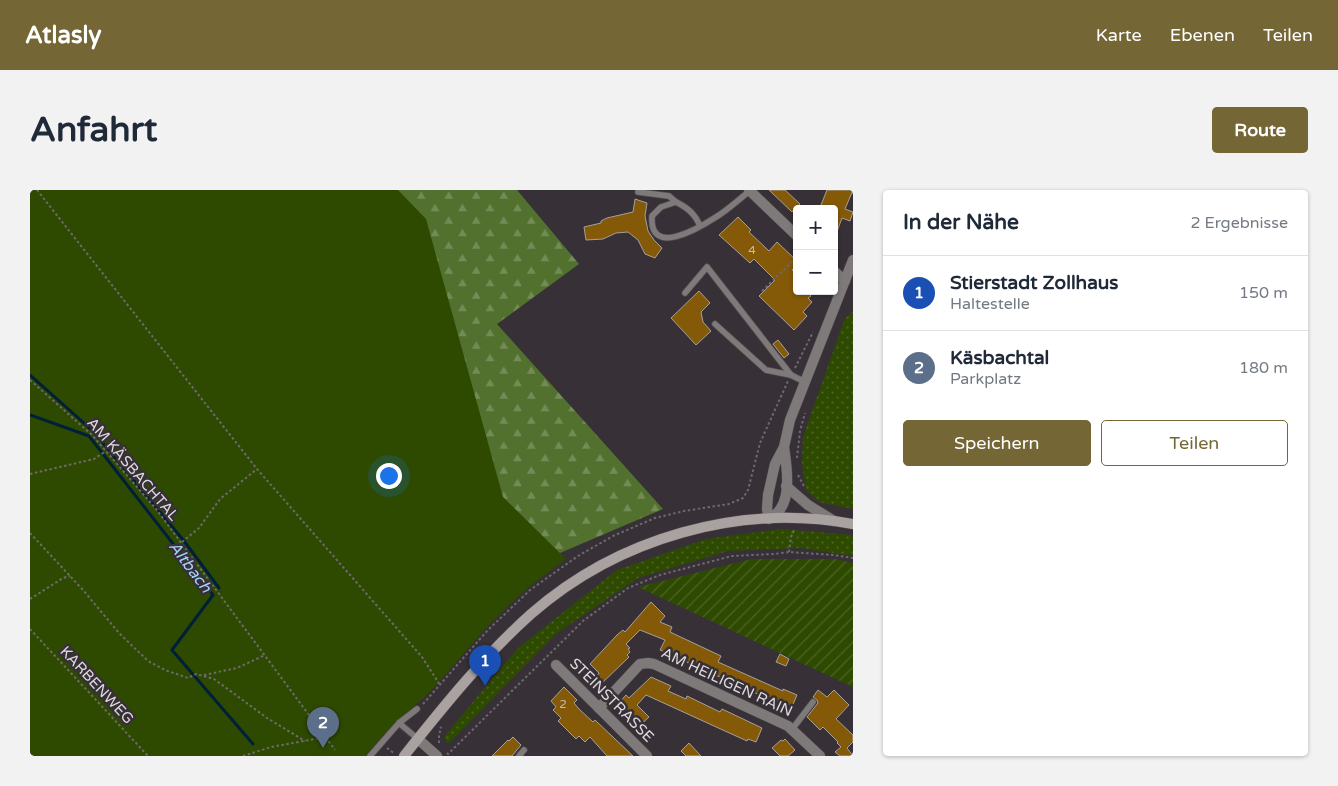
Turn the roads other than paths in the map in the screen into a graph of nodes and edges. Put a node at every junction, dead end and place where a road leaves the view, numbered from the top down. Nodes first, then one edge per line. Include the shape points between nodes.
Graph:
1 (749, 190) edge
2 (638, 192) dead end
3 (676, 202) junction
4 (700, 226) junction
5 (793, 232) edge
6 (853, 260) edge
7 (838, 275) edge
8 (845, 281) junction
9 (685, 293) dead end
10 (715, 324) dead end
11 (791, 374) junction
12 (805, 382) junction
13 (784, 447) junction
14 (786, 486) junction
15 (770, 519) junction
16 (834, 521) junction
17 (853, 524) edge
18 (556, 665) dead end
19 (813, 702) dead end
20 (599, 708) junction
21 (417, 709) road end
22 (399, 723) junction
23 (792, 728) junction
24 (418, 739) junction
25 (524, 750) dead end
26 (435, 754) edge
27 (370, 756) edge
28 (404, 756) edge
29 (518, 756) edge
30 (647, 756) edge
31 (820, 756) edge

1 - 4 lane via 718,217
1 - 5 street
2 - 3 lane via 670,196
3 - 4 lane via 691,211
3 - 4 lane via 661,207 652,216 657,236 672,238
6 - 8 street
7 - 8 street
8 - 12 street
9 - 11 lane via 707,267
10 - 11 lane via 766,370
11 - 12 lane
12 - 13 street via 790,420
13 - 14 street
13 - 15 street via 775,464 768,495
14 - 15 street via 781,510
14 - 16 street via 798,498
15 - 16 main road
15 - 24 main road via 690,530 638,548 590,572 545,602 511,633
16 - 17 main road
18 - 20 street, STEINSTRASSE
19 - 23 lane
20 - 23 street, AM HEILIGEN RAIN via 640,664 648,663
20 - 30 street, STEINSTRASSE
21 - 22 lane
22 - 24 lane
22 - 27 lane
23 - 31 street, AM HEILIGEN RAIN
24 - 26 street
24 - 28 main road
25 - 29 lane

